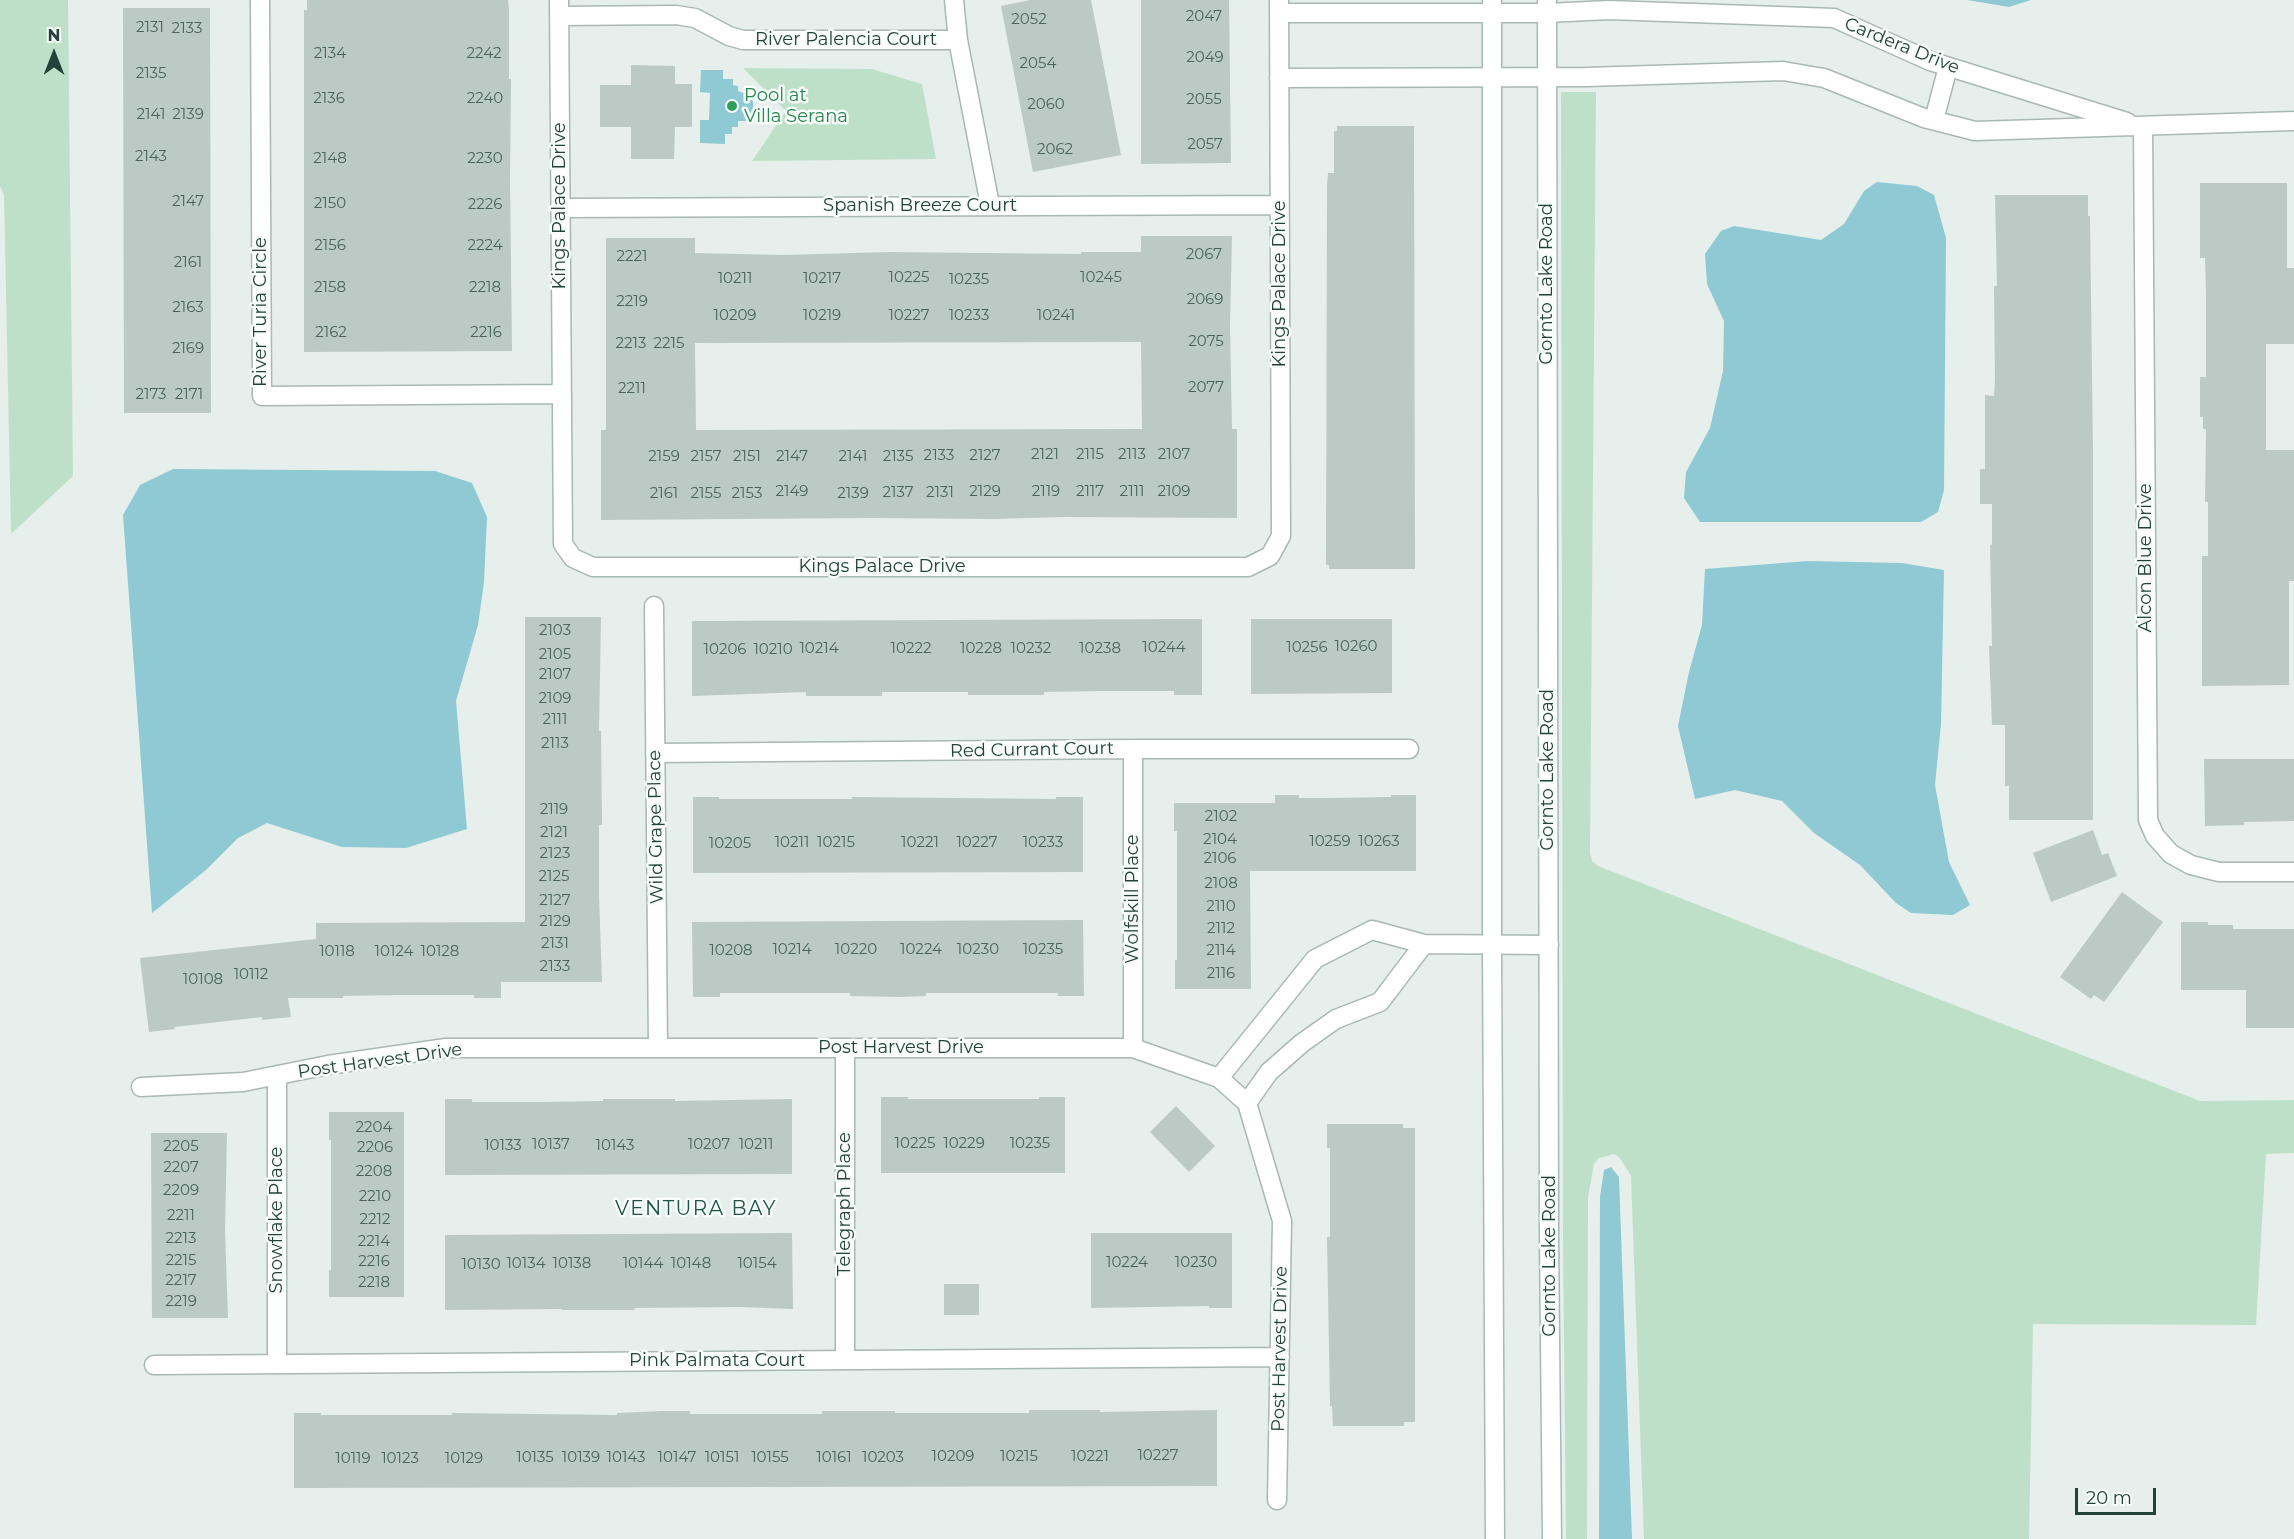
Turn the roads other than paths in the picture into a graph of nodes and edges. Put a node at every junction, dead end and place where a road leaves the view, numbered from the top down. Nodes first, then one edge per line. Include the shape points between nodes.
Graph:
1 (260, 0) edge
2 (954, 0) edge
3 (1279, 6) edge
4 (1492, 6) edge
5 (1547, 6) edge
6 (559, 8) edge
7 (958, 40) junction
8 (1948, 67) junction
9 (1547, 76) junction
10 (1493, 77) junction
11 (1279, 78) junction
12 (1934, 120) junction
13 (2294, 121) edge
14 (2143, 127) junction
15 (990, 205) junction
16 (1280, 205) junction
17 (560, 208) junction
18 (562, 394) junction
19 (654, 606) dead end
20 (1133, 749) junction
21 (1409, 749) dead end
22 (655, 753) junction
23 (2294, 872) edge
24 (1425, 944) junction
25 (1492, 945) junction
26 (1549, 945) junction
27 (658, 1048) junction
28 (845, 1048) junction
29 (1133, 1048) junction
30 (277, 1076) junction
31 (1219, 1078) junction
32 (141, 1087) dead end
33 (1247, 1103) junction
34 (1280, 1357) junction
35 (845, 1360) junction
36 (277, 1364) junction
37 (154, 1365) dead end
38 (1277, 1500) dead end
39 (1495, 1539) edge
40 (1552, 1539) edge

1 - 18 street, River Turia Circle via 262,396
2 - 7 street
3 - 4 street, Kings Palace Drive
3 - 11 street, Kings Palace Drive
4 - 5 street, Kings Palace Drive
4 - 10 street
5 - 8 street, Cardera Drive via 1834,18
5 - 9 street, Gornto Lake Road
6 - 7 street, River Palencia Court via 695,18 743,40
6 - 17 street, Kings Palace Drive
7 - 15 street
8 - 12 street
8 - 14 street, Cardera Drive
9 - 10 street
9 - 12 street, Cardera Drive via 1783,71 1824,78
9 - 26 street, Gornto Lake Road
10 - 11 street
10 - 25 street
11 - 16 street, Kings Palace Drive
12 - 14 street, Cardera Drive via 1976,131
13 - 14 street, Cardera Drive
14 - 23 street, Alcon Blue Drive via 2148,820 2155,836 2171,854 2191,865 2219,872
15 - 16 street, Spanish Breeze Court
15 - 17 street, Spanish Breeze Court
16 - 18 street, Kings Palace Drive via 1281,536 1270,556 1248,567 593,567 573,558 563,544
17 - 18 street, Kings Palace Drive
19 - 22 street, Wild Grape Place
20 - 21 street, Red Currant Court
20 - 22 street, Red Currant Court
20 - 29 street, Wolfskill Place
22 - 27 street, Wild Grape Place
24 - 25 street
24 - 31 street via 1372,930 1315,959
24 - 33 street via 1380,1002 1336,1019 1302,1042 1269,1072
25 - 26 street
25 - 39 street
26 - 40 street, Gornto Lake Road
27 - 28 street, Post Harvest Drive
27 - 30 street, Post Harvest Drive via 446,1048
28 - 29 street, Post Harvest Drive
28 - 35 street, Telegraph Place
29 - 31 street, Post Harvest Drive
30 - 32 street, Post Harvest Drive via 243,1082
30 - 36 street, Snowflake Place
31 - 33 street, Post Harvest Drive
33 - 34 street, Post Harvest Drive via 1282,1221
34 - 35 street, Pink Palmata Court
34 - 38 street, Post Harvest Drive
35 - 36 street, Pink Palmata Court
36 - 37 street, Pink Palmata Court

